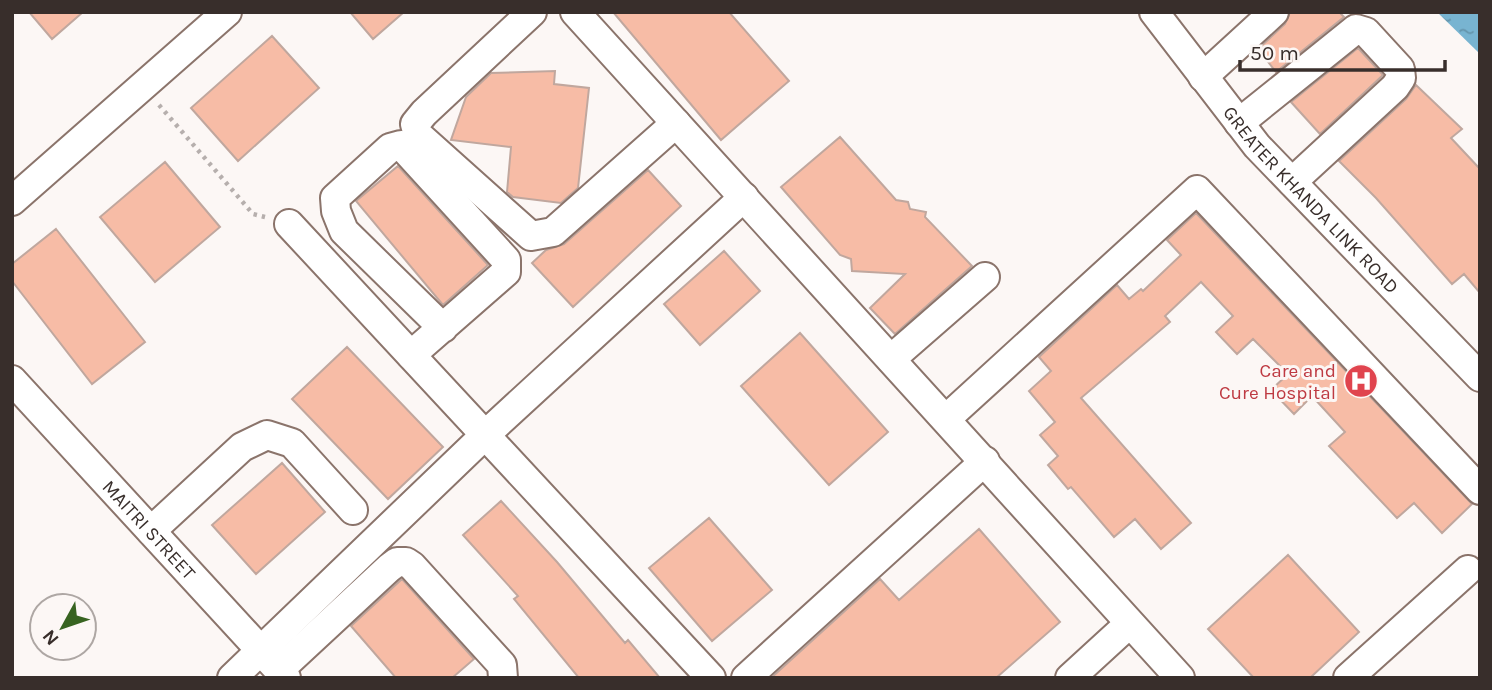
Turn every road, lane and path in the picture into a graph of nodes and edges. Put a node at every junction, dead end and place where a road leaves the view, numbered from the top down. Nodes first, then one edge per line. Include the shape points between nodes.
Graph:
1 (227, 12) edge
2 (532, 12) edge
3 (575, 12) edge
4 (1154, 12) edge
5 (1274, 12) edge
6 (1348, 12) edge
7 (1203, 77) junction
8 (143, 86) junction
9 (1236, 119) junction
10 (676, 123) junction
11 (1292, 182) junction
12 (744, 197) junction
13 (12, 201) edge
14 (289, 224) joint
15 (985, 277) dead end
16 (443, 328) junction
17 (411, 355) junction
18 (891, 359) junction
19 (1480, 377) edge
20 (12, 380) edge
21 (946, 419) junction
22 (485, 435) junction
23 (985, 461) junction
24 (1480, 490) edge
25 (353, 510) dead end
26 (151, 531) junction
27 (1468, 570) dead end
28 (1129, 624) junction
29 (275, 666) edge
30 (232, 678) edge
31 (503, 678) edge
32 (710, 678) edge
33 (747, 678) edge
34 (1070, 678) edge
35 (1180, 678) edge
36 (1348, 678) edge

1 - 8 street
2 - 10 street via 415,124 418,135 531,236 553,232
3 - 10 street
4 - 7 street, GREATER KHANDA LINK ROAD
5 - 7 street
6 - 9 street via 1349,21
7 - 9 street, GREATER KHANDA LINK ROAD
8 - 13 street
8 - 14 path via 253,214
9 - 11 street, GREATER KHANDA LINK ROAD
9 - 11 street via 1356,29 1366,32 1393,60 1401,78 1395,87
10 - 12 street
11 - 19 street, GREATER KHANDA LINK ROAD
12 - 18 street
12 - 22 street
14 - 17 street
15 - 18 street
16 - 16 street via 506,272 506,260 401,145 390,148 335,198 336,211 344,231
16 - 17 street
17 - 22 street
18 - 21 street
20 - 26 street, MAITRI STREET
21 - 23 street
21 - 24 street via 1197,190
22 - 29 street
22 - 32 street
23 - 28 street
23 - 33 street
25 - 26 street via 292,443 267,435 242,447
26 - 29 street, MAITRI STREET
27 - 36 street
28 - 34 street
28 - 35 street
29 - 30 street
29 - 31 street via 378,577 397,562 406,562 502,665

